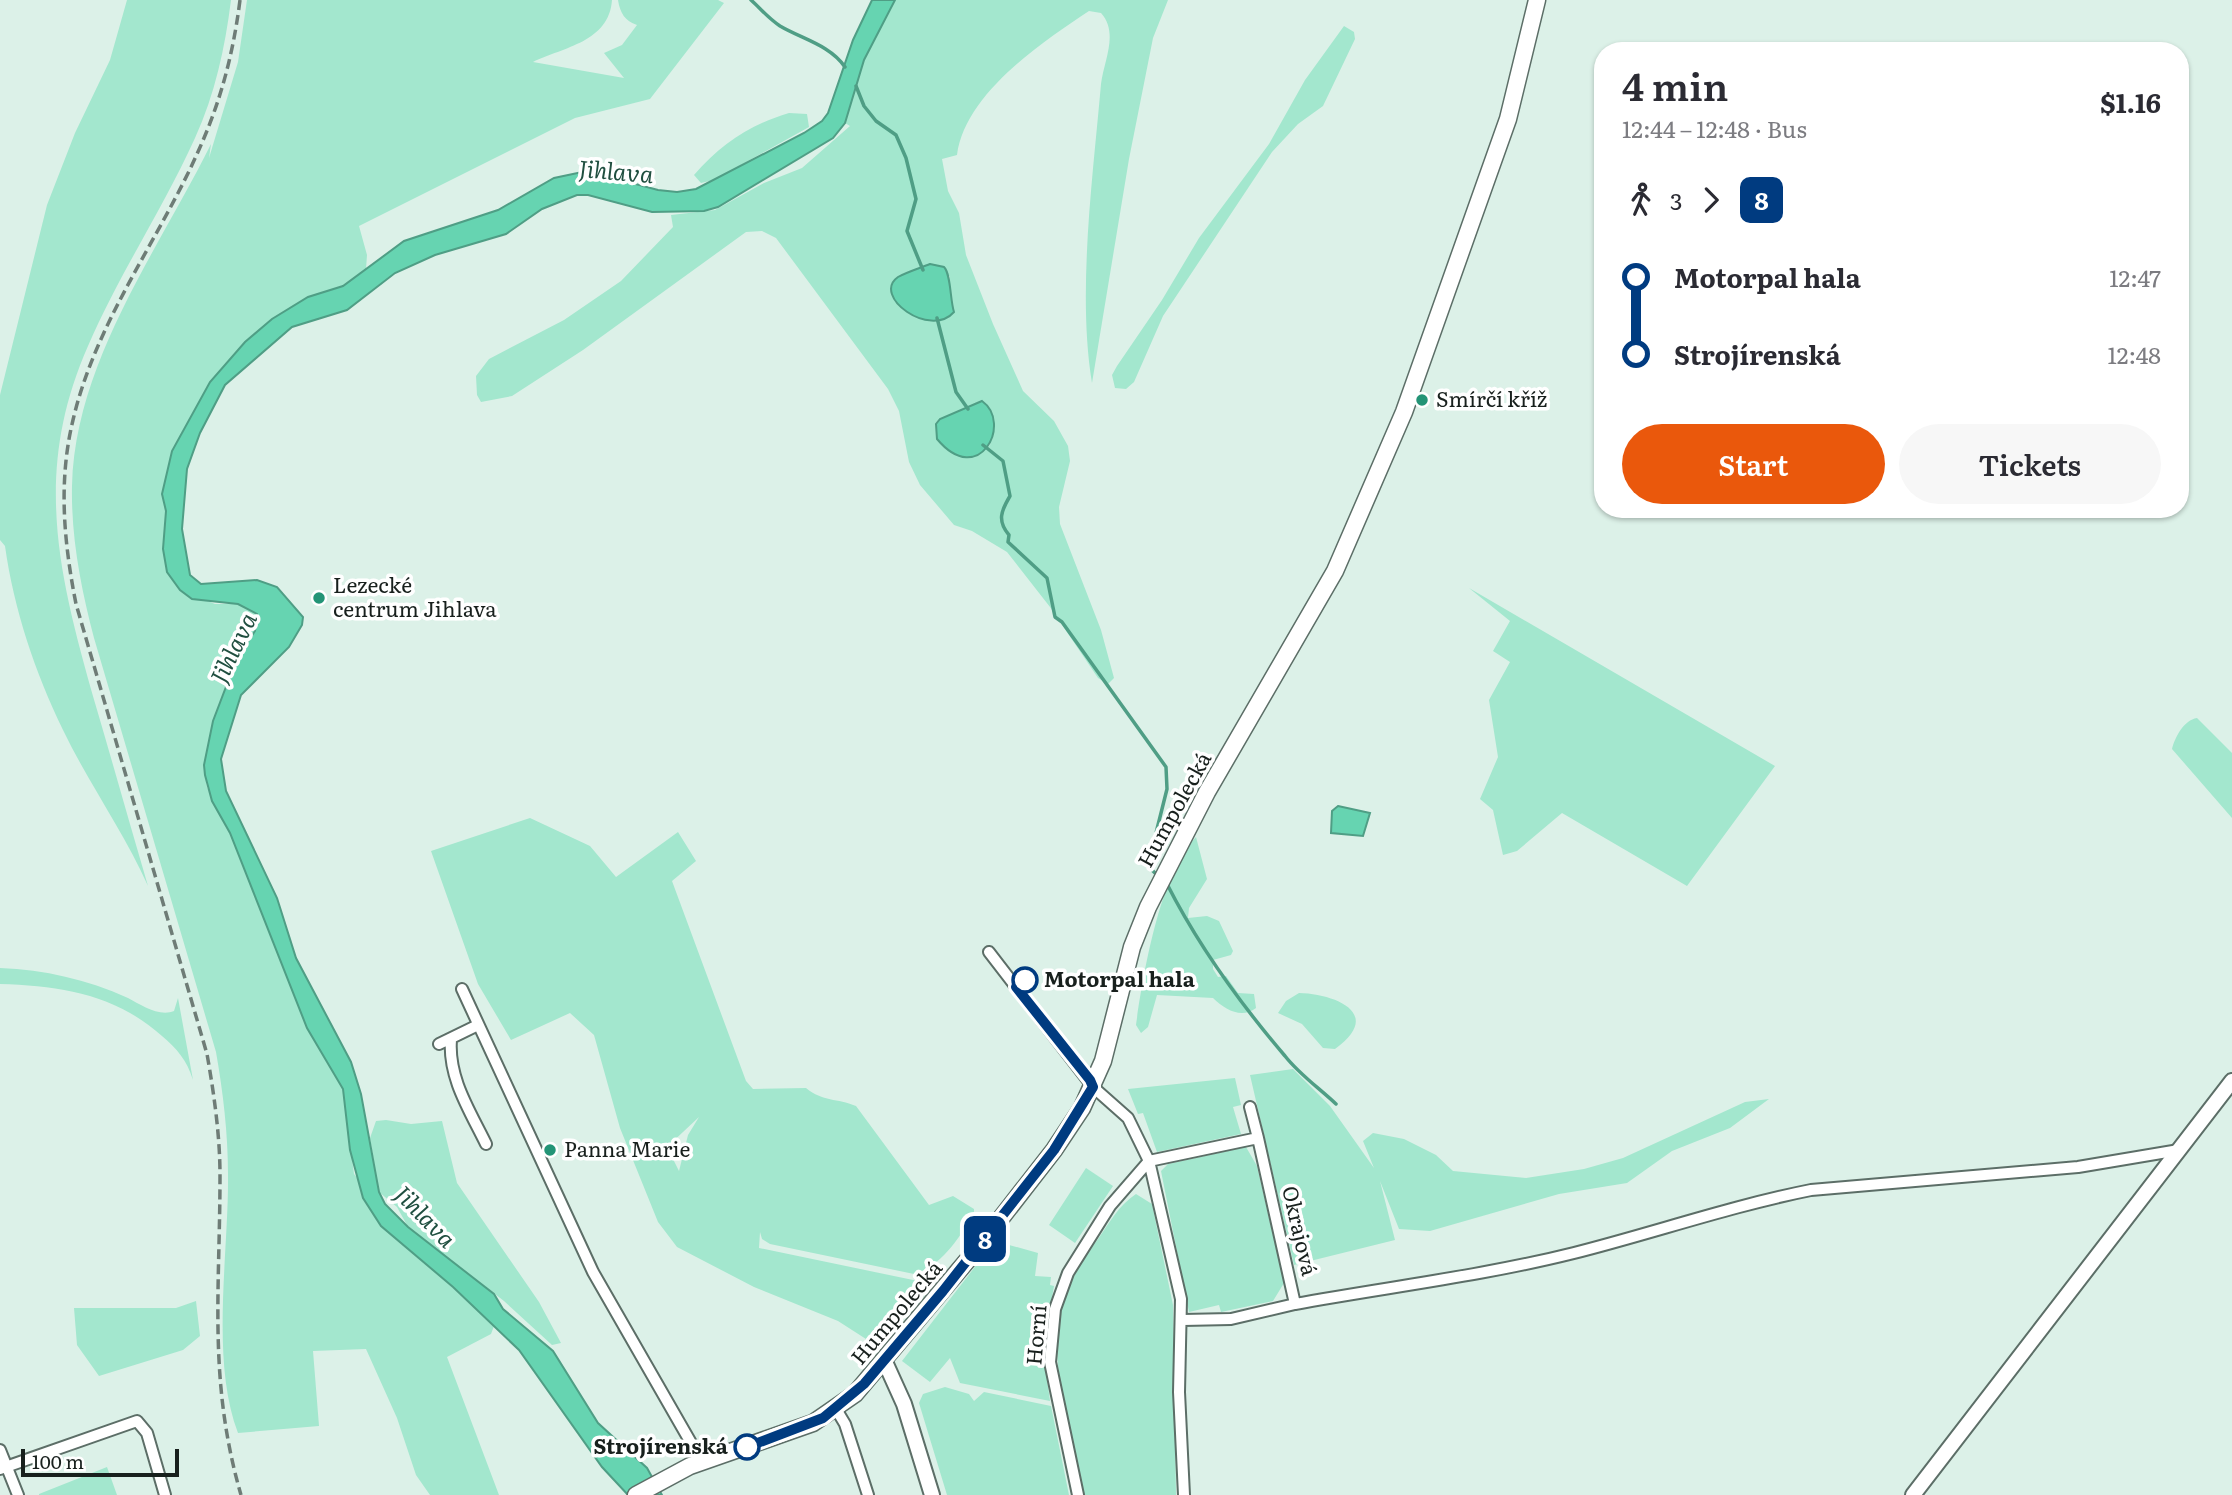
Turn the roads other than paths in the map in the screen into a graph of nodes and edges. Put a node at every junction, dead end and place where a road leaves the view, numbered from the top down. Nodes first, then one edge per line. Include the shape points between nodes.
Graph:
1 (1537, 0) edge
2 (989, 952) dead end
3 (462, 989) dead end
4 (478, 1025) junction
5 (2232, 1081) edge
6 (1093, 1087) junction
7 (1251, 1107) dead end
8 (1258, 1138) junction
9 (486, 1144) dead end
10 (2179, 1150) junction
11 (1149, 1161) junction
12 (1295, 1304) junction
13 (1183, 1320) junction
14 (885, 1362) junction
15 (836, 1409) junction
16 (0, 1450) edge
17 (702, 1462) junction
18 (3, 1468) edge
19 (18, 1495) edge
20 (165, 1495) edge
21 (636, 1495) edge
22 (868, 1495) edge
23 (932, 1495) edge
24 (1077, 1495) edge
25 (1184, 1495) edge
26 (1913, 1495) edge

1 - 6 main road, Humpolecká via 1508,119 1409,400 1335,571 1161,878 1132,947
2 - 6 street
3 - 4 street
4 - 9 street via 445,1042 453,1077
4 - 17 street via 593,1272
5 - 10 street
6 - 11 street via 1128,1118
6 - 14 main road, Humpolecká via 1054,1150
7 - 8 street, Okrajová
8 - 11 street
8 - 12 street, Okrajová
10 - 12 street via 2090,1166 1811,1190 1560,1256
10 - 26 street
11 - 13 street via 1170,1240
11 - 24 street, Horní via 1110,1206 1068,1273 1055,1310 1050,1362
12 - 13 street, Okrajová via 1231,1319
13 - 25 street via 1179,1392
14 - 15 main road, Humpolecká
14 - 23 street via 904,1404
15 - 17 main road, Humpolecká via 793,1432
15 - 22 street
16 - 18 street
17 - 21 main road, Humpolecká
18 - 19 street
18 - 20 street via 137,1421 147,1433

